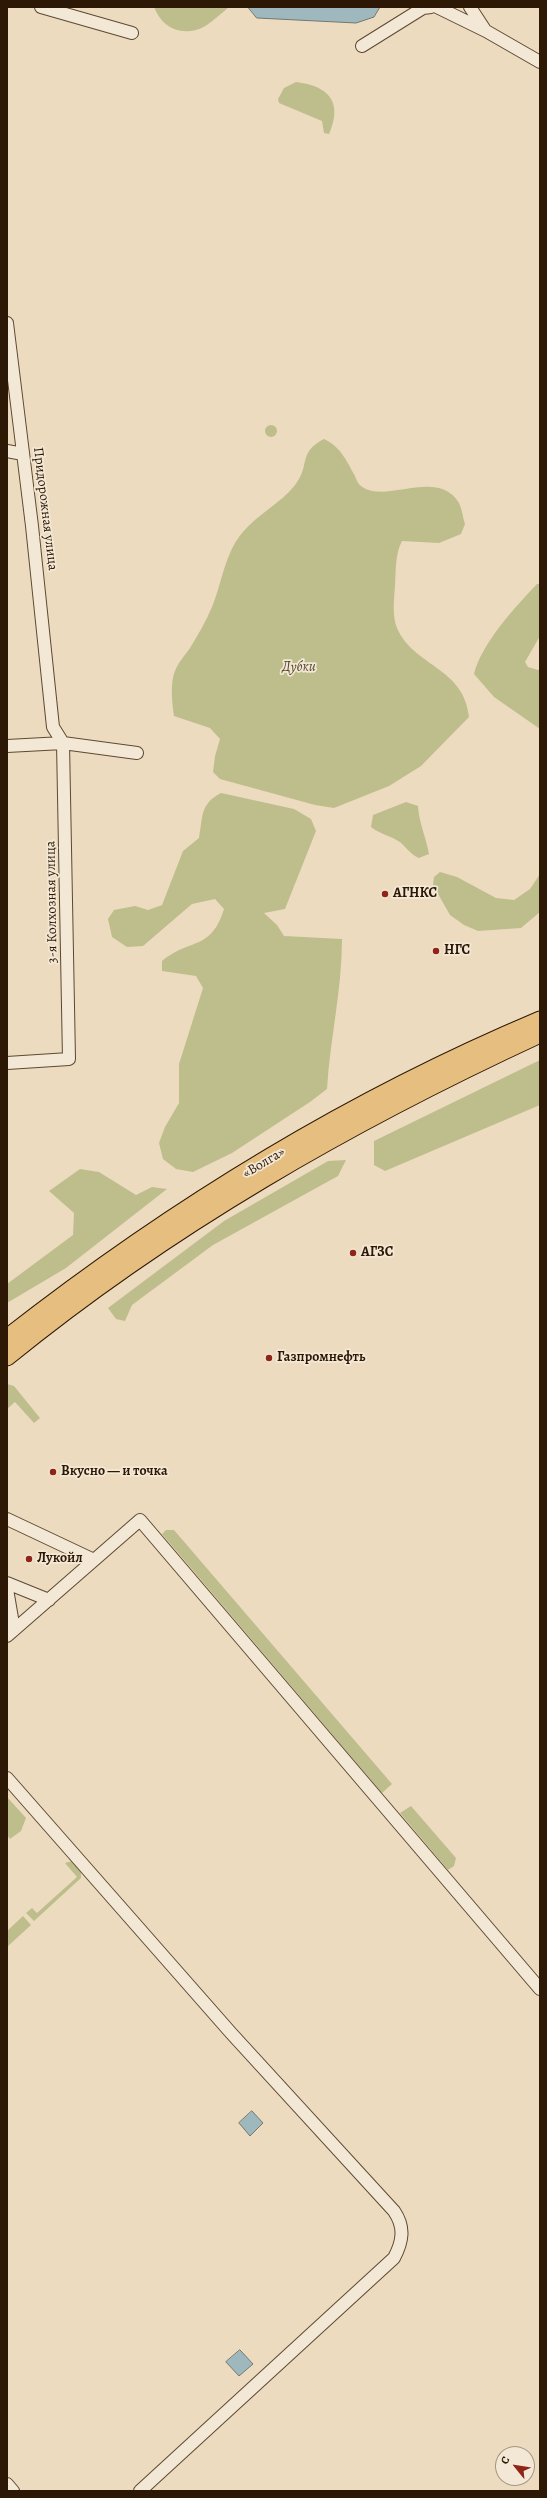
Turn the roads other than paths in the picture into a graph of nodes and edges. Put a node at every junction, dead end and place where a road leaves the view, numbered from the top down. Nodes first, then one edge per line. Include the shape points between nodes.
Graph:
1 (41, 7) edge
2 (431, 7) edge
3 (437, 7) edge
4 (470, 7) edge
5 (486, 31) junction
6 (132, 33) dead end
7 (362, 46) dead end
8 (540, 62) edge
9 (7, 323) edge
10 (7, 451) edge
11 (23, 454) junction
12 (63, 743) junction
13 (7, 746) edge
14 (137, 753) dead end
15 (540, 1020) edge
16 (540, 1034) edge
17 (7, 1063) edge
18 (7, 1338) edge
19 (7, 1357) edge
20 (7, 1519) edge
21 (94, 1560) junction
22 (7, 1583) edge
23 (7, 1589) edge
24 (49, 1600) junction
25 (11, 1633) edge
26 (7, 1778) edge
27 (540, 1989) edge
28 (7, 2484) edge
29 (13, 2491) edge
30 (140, 2491) edge

1 - 6 street
2 - 7 street via 423,8
3 - 5 street
4 - 5 street
5 - 8 street
9 - 11 street, Придорожная улица
10 - 11 street
11 - 12 street, Придорожная улица via 53,727
12 - 13 street
12 - 14 street
12 - 17 street, 3-я Колхозная улица via 68,1060
15 - 18 highway, «Волга» via 408,1082 332,1122 187,1209
16 - 19 highway, «Волга» via 414,1095 299,1157 180,1229
20 - 21 street
21 - 24 street
21 - 27 street via 140,1520
22 - 24 street
23 - 25 street
24 - 25 street
26 - 30 street via 231,2033 394,2211 401,2224 401,2244 394,2258
28 - 29 street

